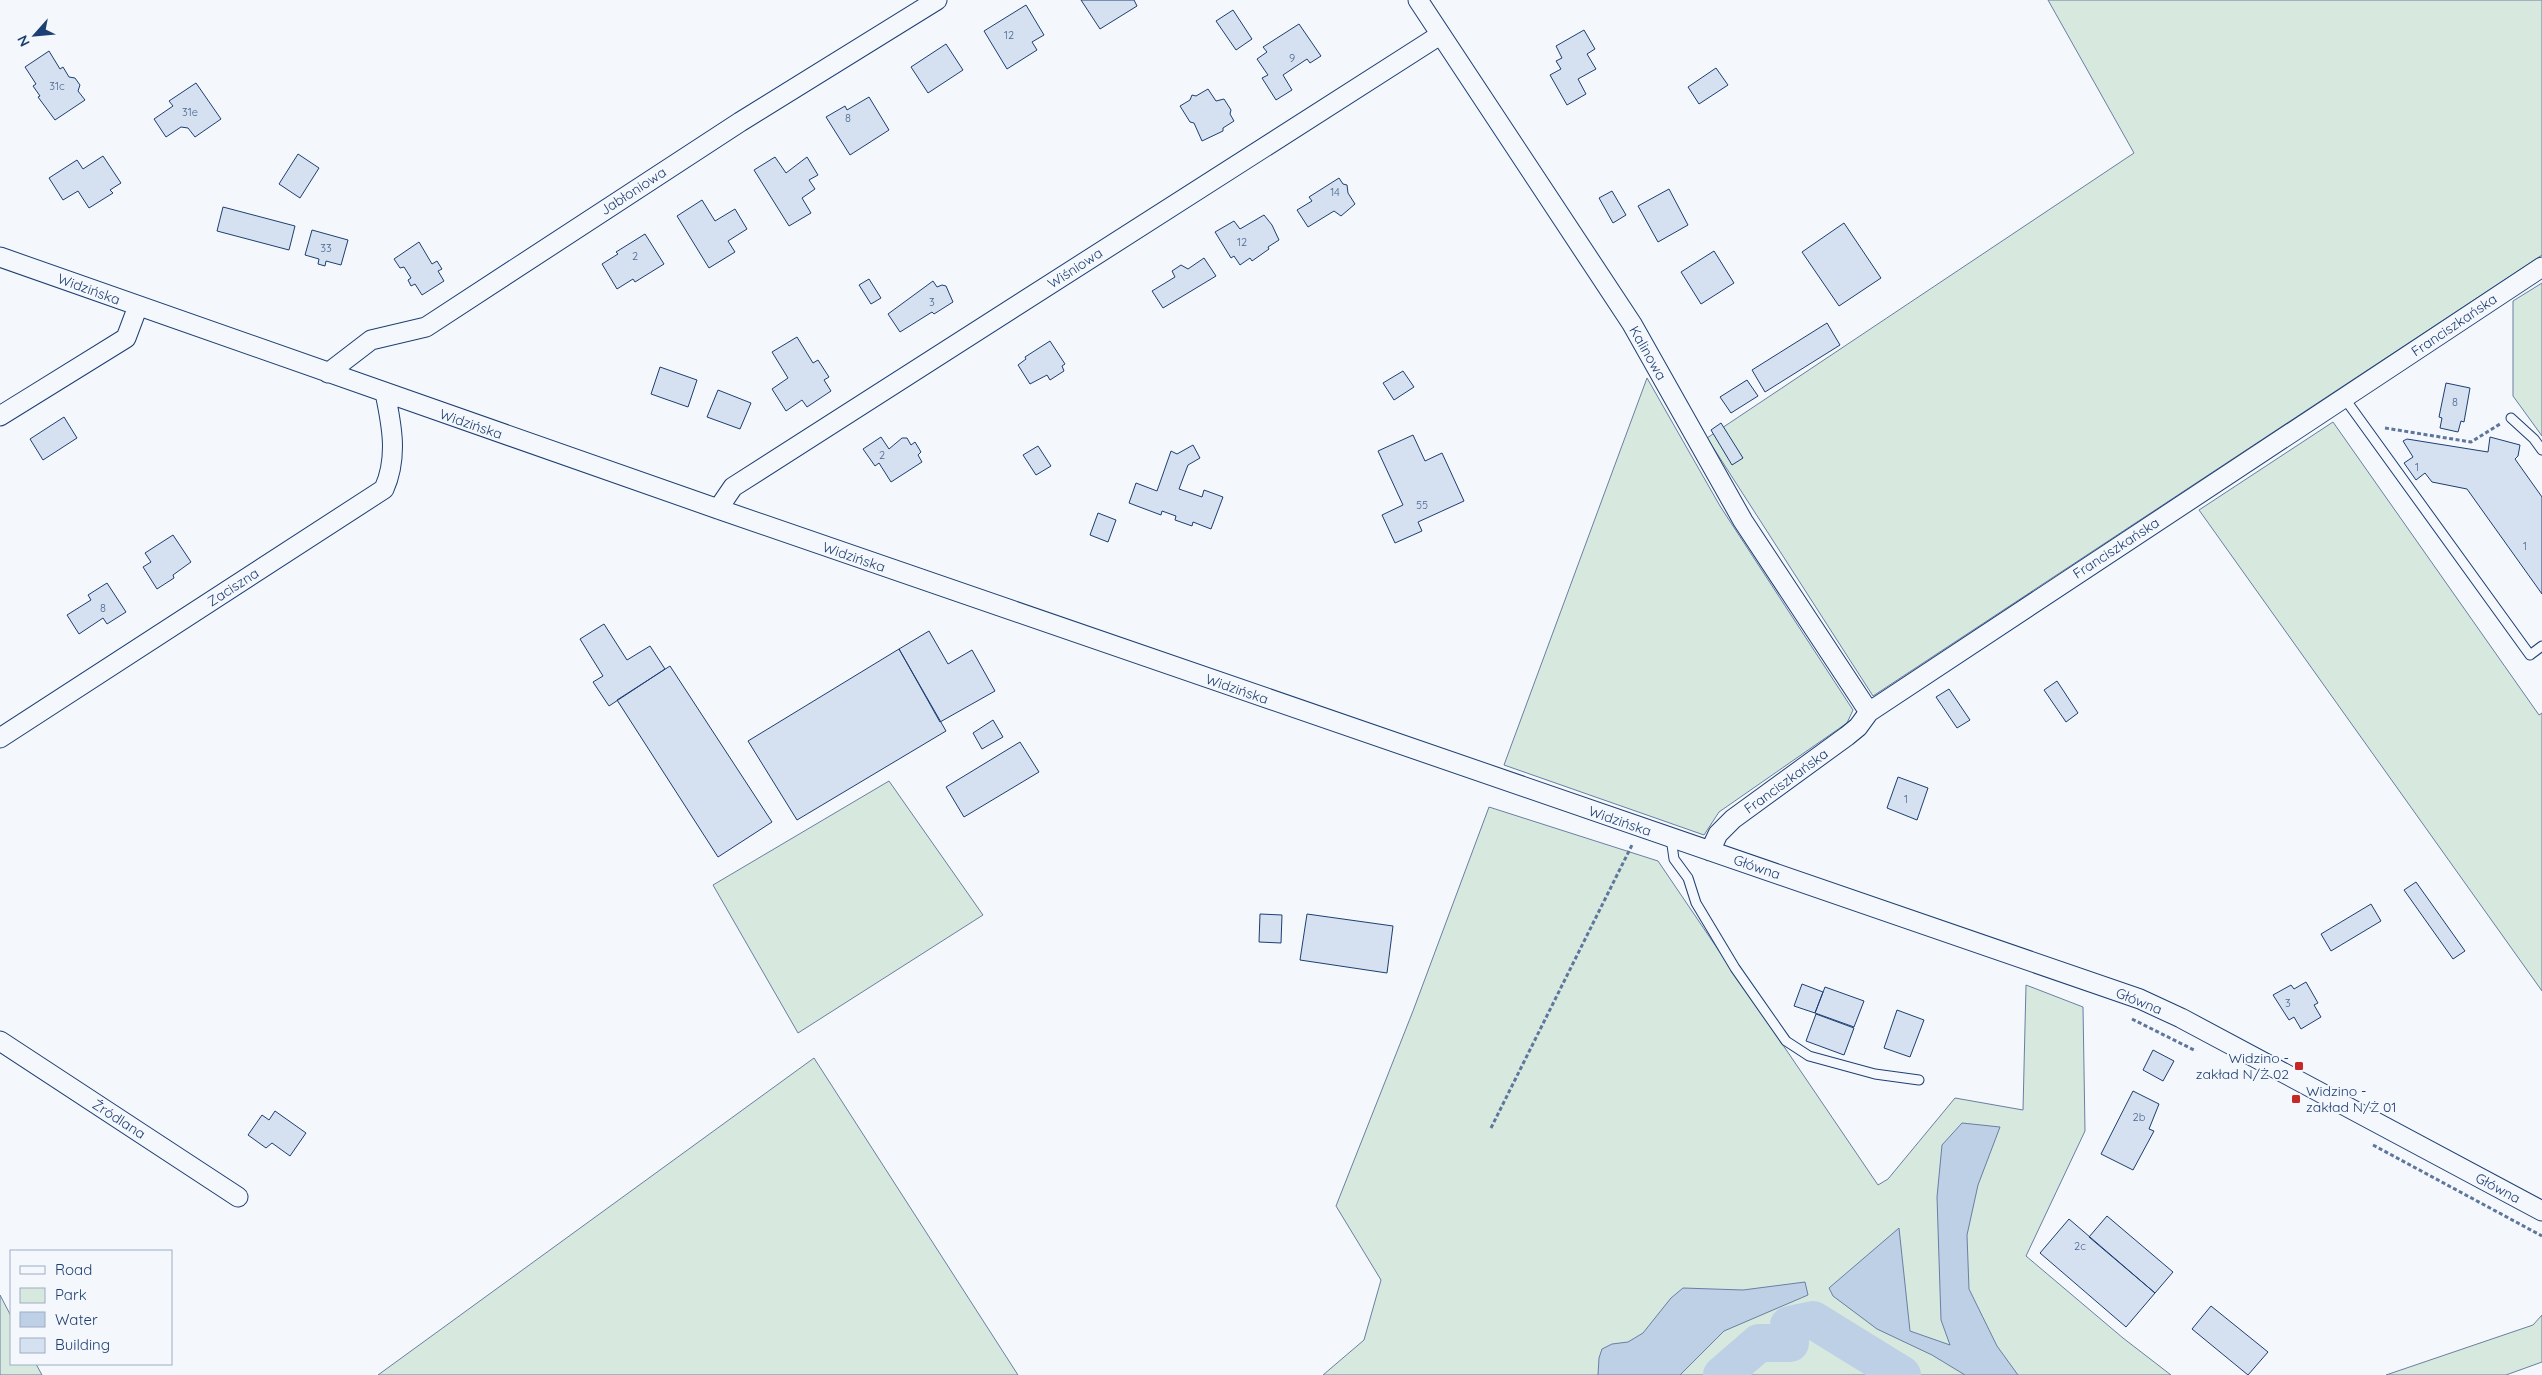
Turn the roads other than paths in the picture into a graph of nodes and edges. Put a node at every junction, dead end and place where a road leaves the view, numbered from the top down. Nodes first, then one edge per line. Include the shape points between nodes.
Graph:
1 (937, 0) edge
2 (1418, 0) edge
3 (1440, 35) junction
4 (0, 257) edge
5 (2542, 266) edge
6 (138, 306) junction
7 (328, 373) junction
8 (385, 394) junction
9 (2345, 399) junction
10 (0, 416) edge
11 (2511, 418) road end
12 (2542, 450) edge
13 (718, 510) junction
14 (2542, 646) edge
15 (1869, 712) junction
16 (0, 738) edge
17 (1671, 838) junction
18 (1710, 851) junction
19 (0, 1041) edge
20 (1920, 1080) dead end
21 (238, 1197) dead end
22 (2542, 1211) edge

1 - 7 street, Jabłoniowa via 740,122 426,327 370,340
2 - 3 street, Kalinowa
3 - 13 street, Wiśniowa via 733,487
3 - 15 street, Kalinowa via 1632,324 1743,521
4 - 6 street, Widzińska
5 - 9 street, Franciszkańska
6 - 7 street, Widzińska
6 - 10 street via 126,338
7 - 8 street, Widzińska
8 - 13 street, Widzińska
8 - 16 street, Zaciszna via 393,456 384,489
9 - 14 lane via 2530,655
9 - 15 street, Franciszkańska
11 - 12 lane
13 - 17 street, Widzińska
15 - 18 street, Franciszkańska via 1847,736 1733,819 1718,834
17 - 18 street, Widzińska
17 - 20 lane via 1674,859 1688,878 1696,903 1735,968 1786,1041 1809,1056 1875,1074
18 - 22 street, Główna via 2140,999
19 - 21 street, Źródlana

